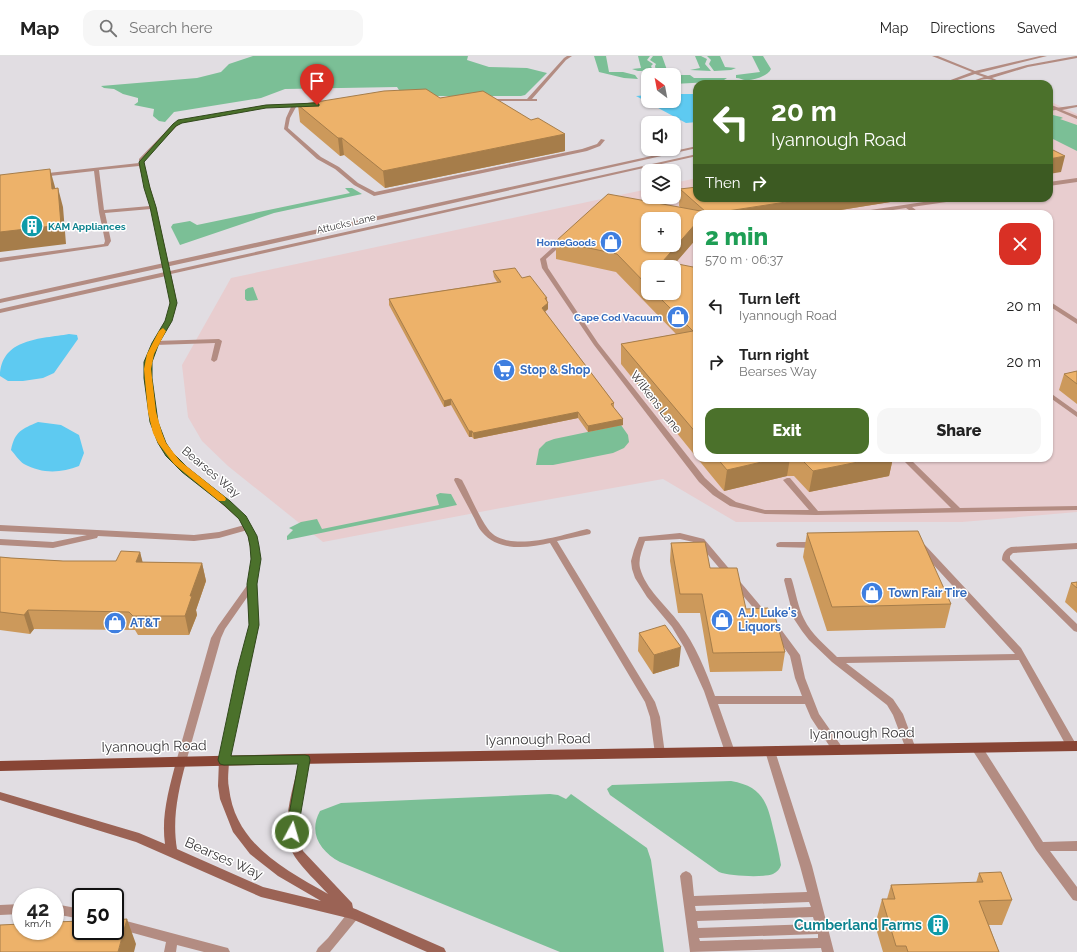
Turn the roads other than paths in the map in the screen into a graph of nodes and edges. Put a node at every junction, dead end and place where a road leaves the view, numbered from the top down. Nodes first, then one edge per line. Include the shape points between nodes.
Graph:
1 (570, 56) edge
2 (934, 56) edge
3 (1048, 56) edge
4 (1077, 57) edge
5 (977, 72) junction
6 (988, 77) junction
7 (954, 80) edge
8 (979, 80) edge
9 (995, 80) edge
10 (482, 100) edge
11 (528, 100) junction
12 (535, 100) dead end
13 (317, 105) edge
14 (294, 106) junction
15 (1053, 106) edge
16 (1077, 106) edge
17 (1057, 108) junction
18 (1053, 109) edge
19 (1077, 118) edge
20 (603, 140) dead end
21 (693, 148) edge
22 (693, 156) edge
23 (142, 164) junction
24 (96, 169) junction
25 (34, 176) edge
26 (1077, 180) edge
27 (1053, 183) edge
28 (693, 197) edge
29 (636, 202) edge
30 (934, 202) edge
31 (907, 206) junction
32 (153, 207) junction
33 (882, 210) edge
34 (912, 210) edge
35 (102, 212) junction
36 (571, 234) edge
37 (0, 260) edge
38 (166, 265) junction
39 (168, 274) junction
40 (0, 301) edge
41 (1053, 306) edge
42 (0, 311) edge
43 (1077, 322) edge
44 (155, 343) junction
45 (214, 360) dead end
46 (1053, 397) edge
47 (1077, 415) edge
48 (909, 462) edge
49 (458, 480) dead end
50 (787, 480) dead end
51 (1077, 508) edge
52 (958, 510) junction
53 (816, 513) junction
54 (248, 527) junction
55 (0, 528) edge
56 (587, 532) dead end
57 (107, 534) junction
58 (552, 540) junction
59 (0, 542) edge
60 (912, 543) edge
61 (826, 544) edge
62 (780, 545) dead end
63 (1077, 546) edge
64 (788, 580) dead end
65 (252, 584) junction
66 (1077, 630) edge
67 (1023, 657) junction
68 (835, 660) junction
69 (712, 700) junction
70 (808, 700) junction
71 (1075, 746) edge
72 (977, 748) junction
73 (911, 749) junction
74 (838, 750) junction
75 (770, 751) junction
76 (730, 752) junction
77 (660, 754) junction
78 (224, 760) junction
79 (305, 760) junction
80 (181, 762) junction
81 (0, 766) edge
82 (0, 796) edge
83 (1077, 846) edge
84 (1040, 847) junction
85 (172, 852) junction
86 (686, 876) dead end
87 (1077, 896) edge
88 (814, 897) junction
89 (689, 901) junction
90 (12, 909) edge
91 (0, 910) edge
92 (818, 912) junction
93 (354, 914) junction
94 (691, 916) junction
95 (124, 925) edge
96 (823, 929) junction
97 (693, 933) junction
98 (172, 938) junction
99 (827, 948) edge
100 (695, 949) edge
101 (170, 952) edge
102 (224, 952) edge
103 (322, 952) edge
104 (440, 952) edge

1 - 11 street
2 - 5 street
3 - 5 street
4 - 6 street via 1039,63
5 - 6 street
5 - 7 street
6 - 8 street
6 - 9 street
10 - 11 street
11 - 12 street
13 - 14 street
14 - 20 street via 286,128 320,158 374,194 575,152 601,144
14 - 23 street via 266,106 180,122 174,125 144,157
15 - 17 street
16 - 17 street
17 - 18 street
17 - 19 street
21 - 38 street, Attucks Lane
22 - 39 street, Attucks Lane
23 - 24 street
23 - 32 street, Bearses Way
24 - 25 street
24 - 35 street
26 - 27 street
28 - 29 street
30 - 31 street
31 - 33 street
31 - 34 street
32 - 35 street
32 - 38 street, Bearses Way
35 - 37 street via 108,241 106,245
36 - 53 street, Wilkens Lane via 543,259 546,268 596,344 702,480 723,498 745,508 765,512
38 - 39 street, Bearses Way
38 - 40 street, Attucks Lane
39 - 42 street, Attucks Lane
39 - 44 street, Bearses Way via 173,308
41 - 43 street
44 - 45 street via 219,341
44 - 54 street, Bearses Way via 148,362 148,378 154,422 162,443 177,462 236,511
46 - 47 street
48 - 52 street
49 - 58 street via 489,535 504,542 520,544
50 - 53 street
51 - 52 street, Wilkens Lane
52 - 53 street, Wilkens Lane
54 - 57 street via 206,538
54 - 65 street, Bearses Way via 256,559
55 - 57 street
56 - 58 street
57 - 59 street via 52,545
58 - 77 street via 650,702 655,717
60 - 67 street via 920,545 1013,643
61 - 62 street
63 - 66 street via 1012,550 1006,555 1006,560
64 - 68 street via 799,619 812,638
65 - 78 street, Bearses Way via 254,625
65 - 80 street, Bearses Way via 216,638
67 - 68 street
67 - 71 street
68 - 73 street via 890,702 898,714
69 - 70 street
69 - 70 street via 687,643 670,617 649,594 636,569 635,561 642,539 680,536 701,541 740,585 795,655
69 - 76 street
70 - 74 street via 814,714
71 - 72 main road, Iyannough Road
72 - 73 main road, Iyannough Road
72 - 84 street
73 - 74 main road, Iyannough Road
74 - 75 main road, Iyannough Road
75 - 76 main road, Iyannough Road
75 - 88 street
76 - 77 main road, Iyannough Road
77 - 79 main road, Iyannough Road
78 - 79 main road, Iyannough Road
78 - 80 main road, Iyannough Road
78 - 93 main road, Bearses Way via 225,799 237,829 254,851 282,873
79 - 93 main road via 293,821 295,843 299,854
80 - 81 main road, Iyannough Road
80 - 85 main road, Bearses Way via 169,808
82 - 85 main road via 139,838
83 - 84 street
84 - 87 street
85 - 93 main road, Bearses Way via 262,892
86 - 89 street
88 - 89 street
88 - 92 street
89 - 94 street
90 - 91 street
92 - 94 street
92 - 96 street
93 - 103 street
93 - 104 main road, Bearses Way
94 - 97 street
95 - 98 street
96 - 97 street
96 - 99 street
97 - 100 street
98 - 101 street
98 - 102 street
99 - 100 street

